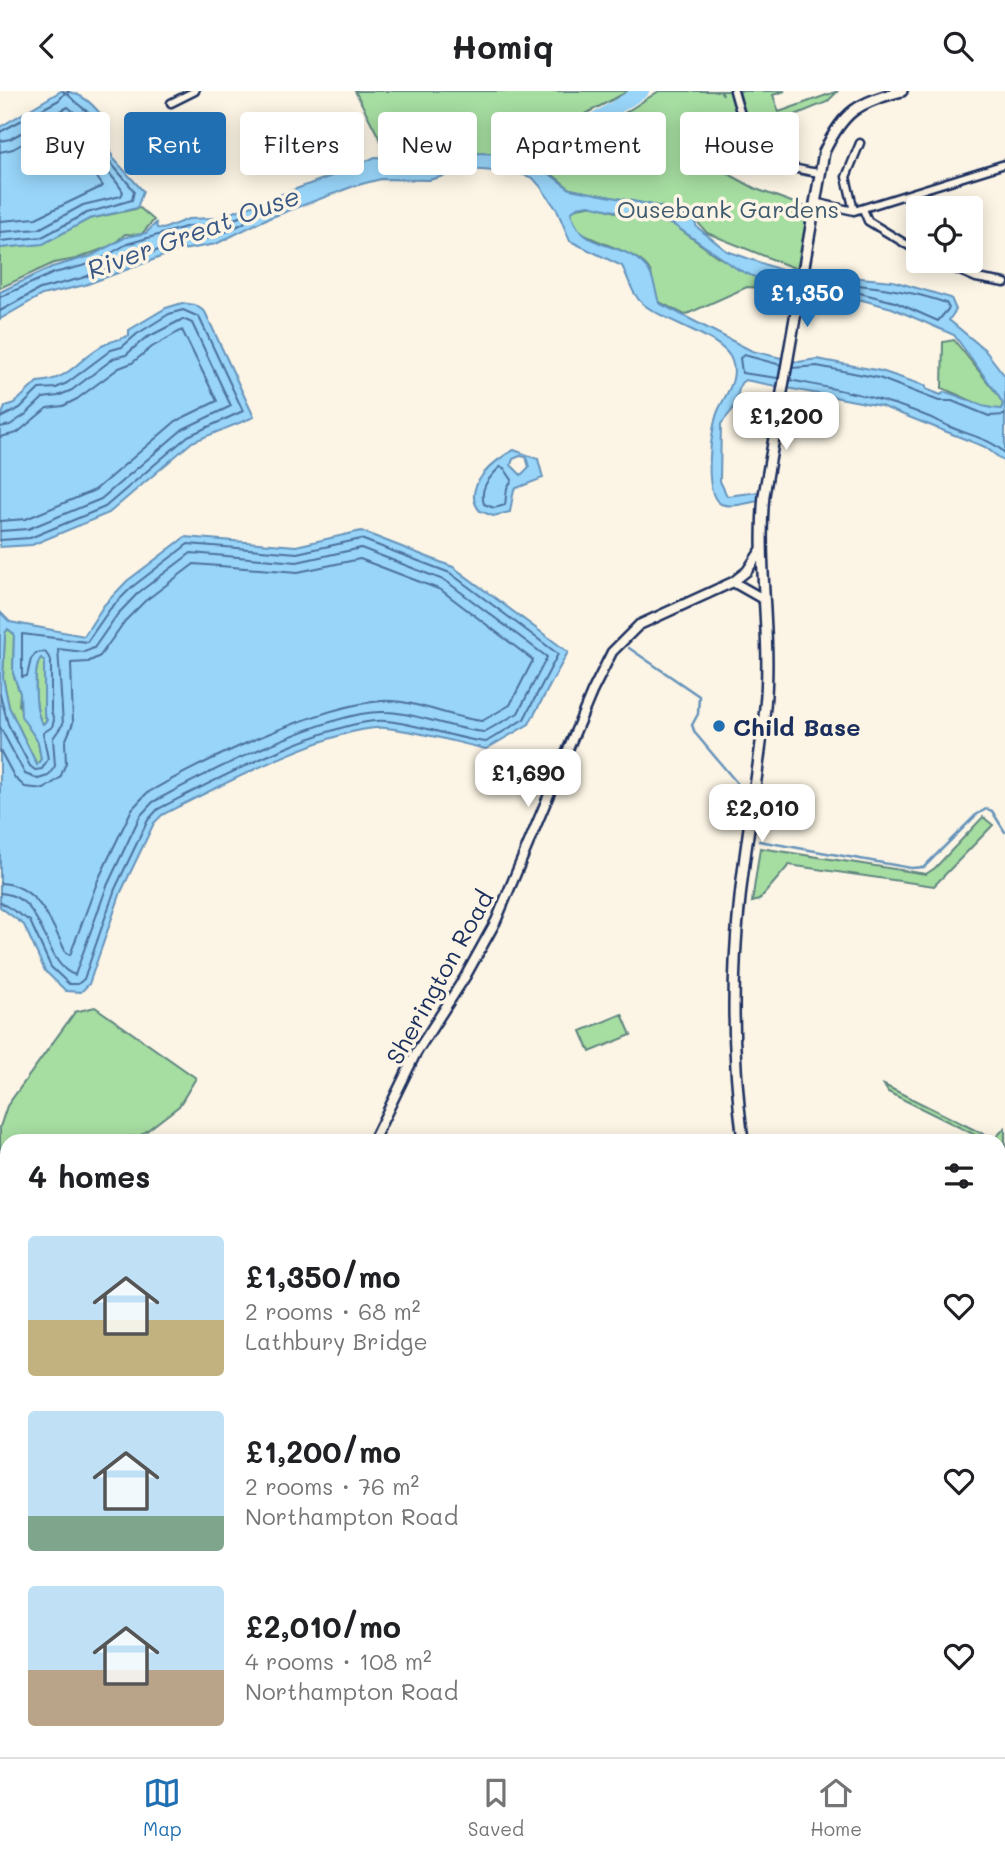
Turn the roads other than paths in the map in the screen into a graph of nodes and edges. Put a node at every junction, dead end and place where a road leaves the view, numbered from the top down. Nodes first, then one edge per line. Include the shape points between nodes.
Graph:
1 (195, 91) edge
2 (734, 91) edge
3 (902, 91) edge
4 (172, 103) dead end
5 (860, 143) dead end
6 (1005, 165) edge
7 (820, 173) junction
8 (814, 202) junction
9 (863, 209) junction
10 (853, 211) junction
11 (906, 244) edge
12 (965, 273) edge
13 (1005, 283) edge
14 (761, 550) junction
15 (733, 582) junction
16 (763, 599) junction
17 (376, 1134) edge
18 (742, 1134) edge

1 - 4 street
2 - 7 street via 752,144 760,153
3 - 7 main road via 859,105 844,116 824,152
5 - 10 street via 846,177
6 - 9 street
7 - 8 main road
8 - 10 street
8 - 14 main road via 764,495
9 - 10 street
9 - 11 street via 868,221
12 - 13 street
14 - 15 street, Sherington Road
14 - 16 main road
15 - 16 street
15 - 17 street, Sherington Road via 639,625 612,652 496,921 416,1053
16 - 18 main road via 766,706 735,968

